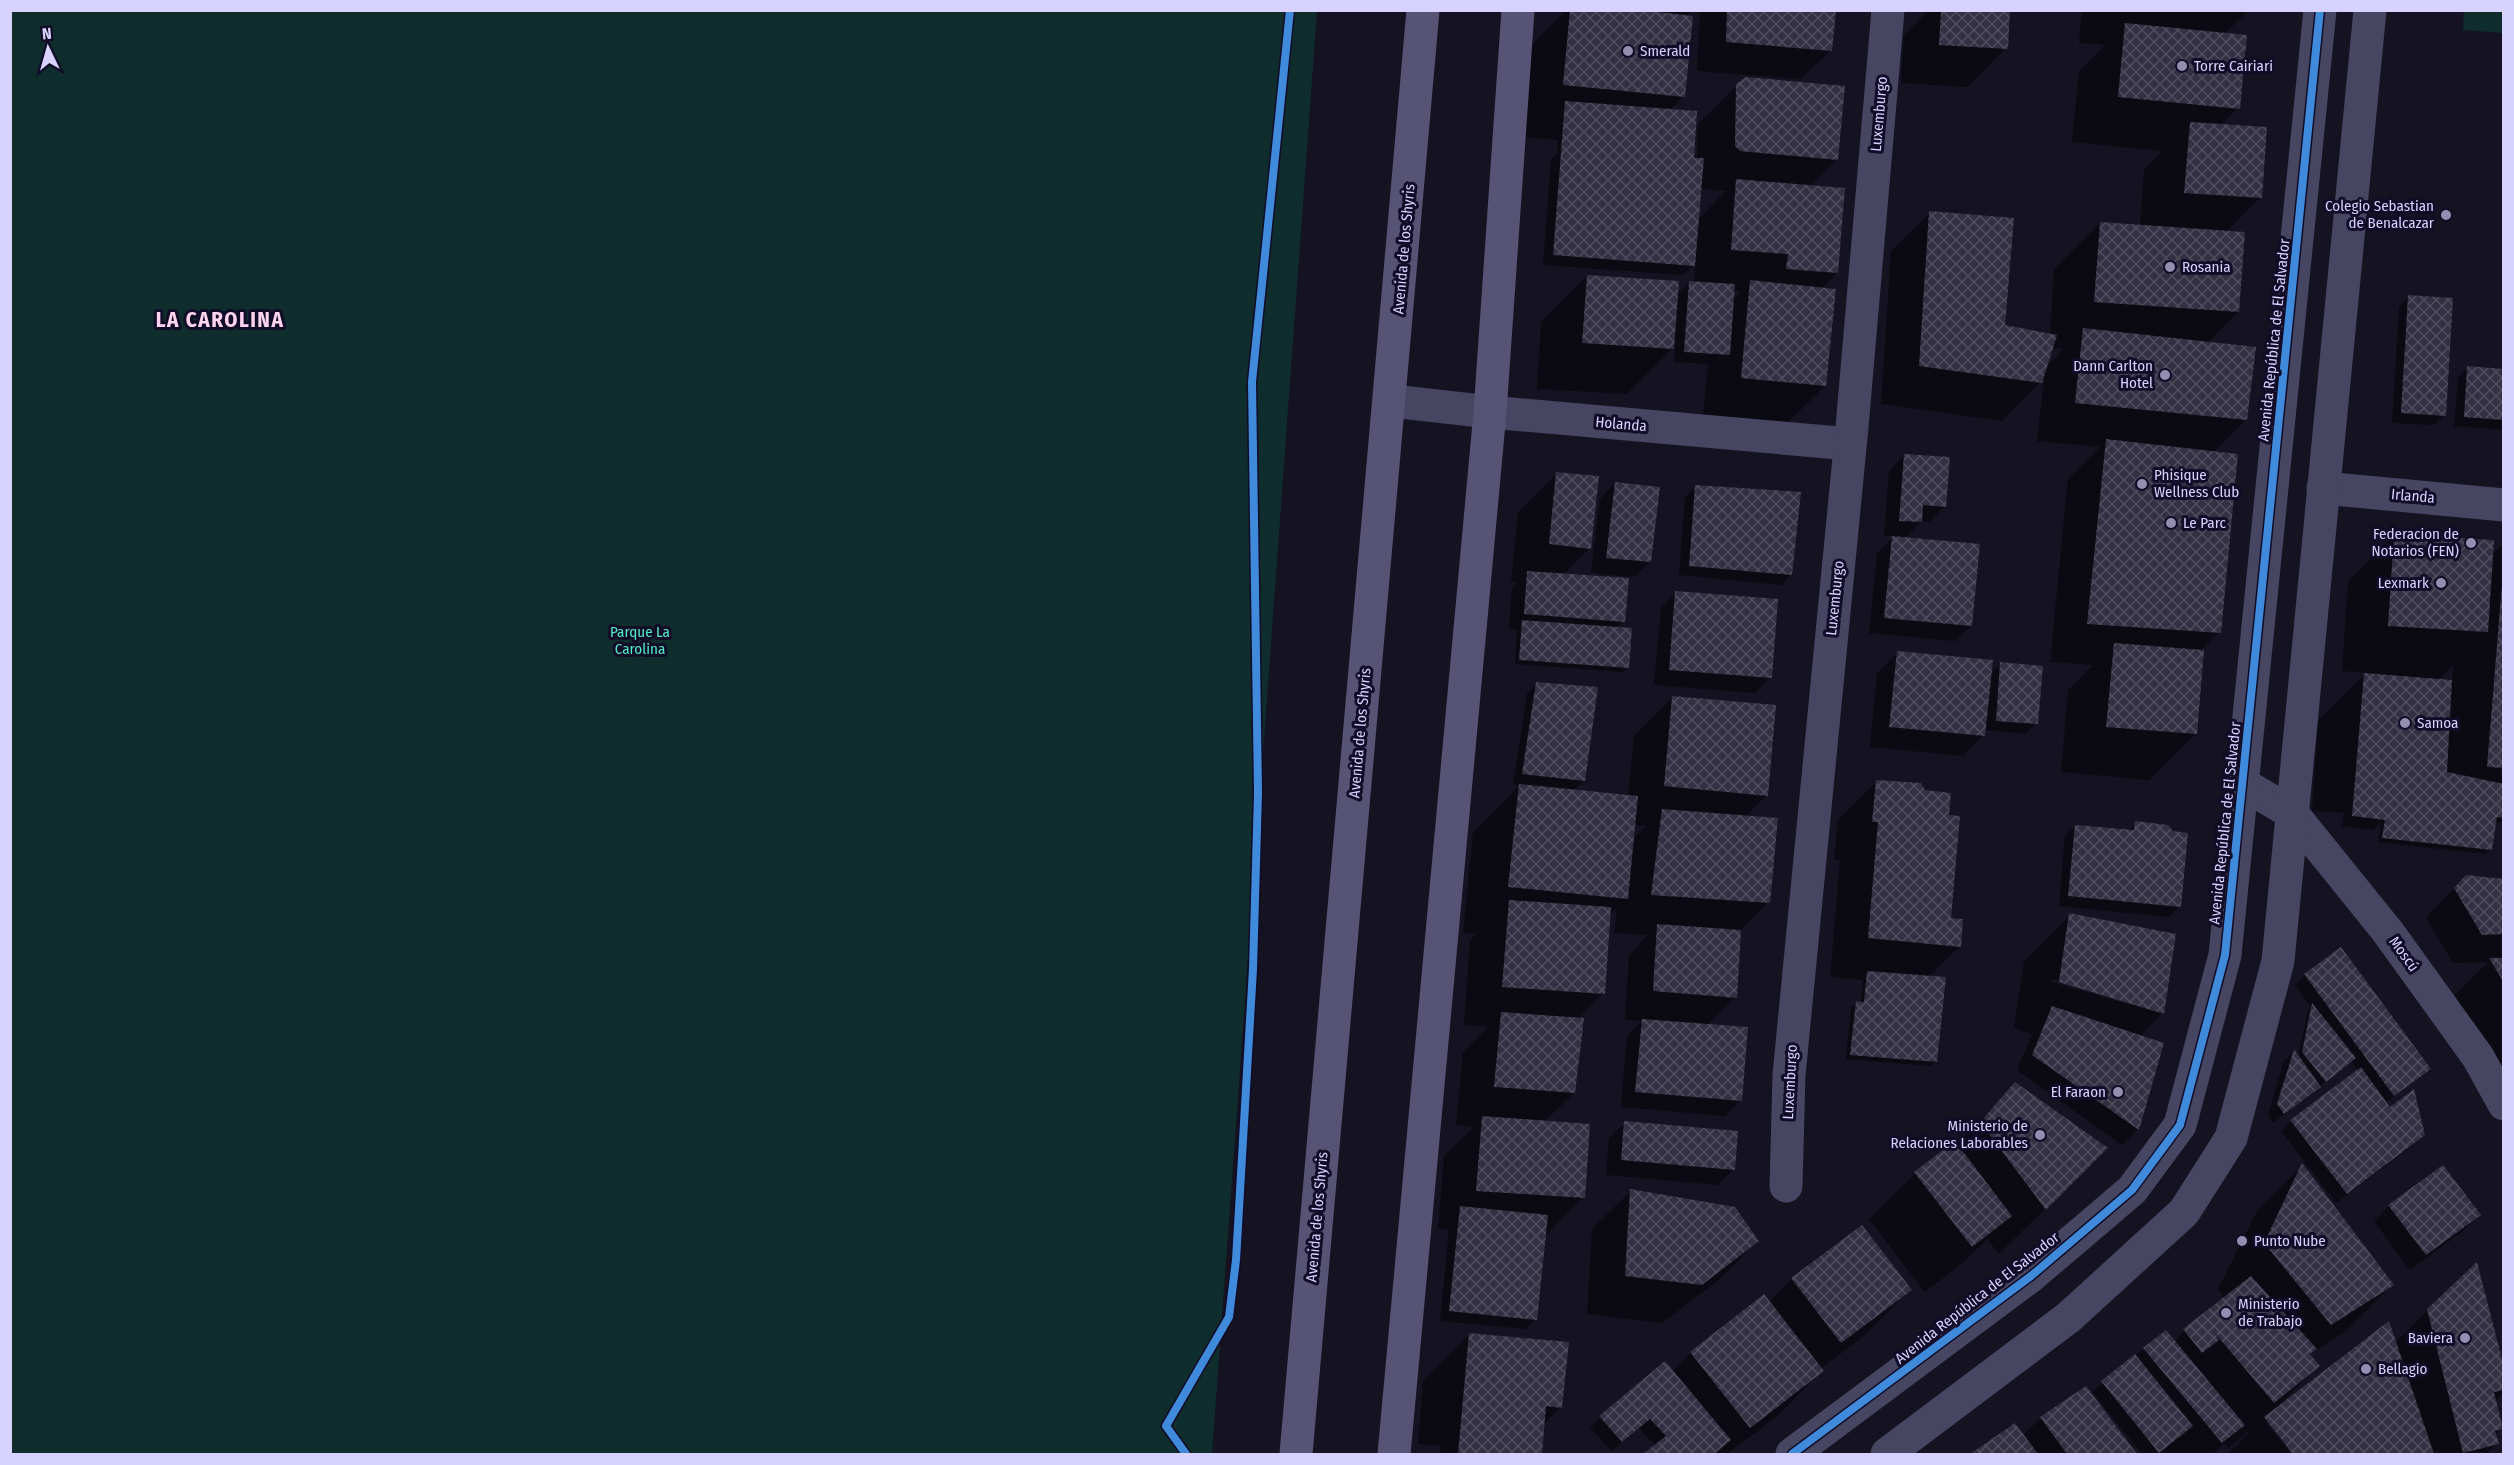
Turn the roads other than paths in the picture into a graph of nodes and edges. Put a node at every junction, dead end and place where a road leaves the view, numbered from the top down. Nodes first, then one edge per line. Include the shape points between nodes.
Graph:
1 (1423, 10) edge
2 (1518, 10) edge
3 (1888, 10) edge
4 (2320, 10) edge
5 (2370, 10) edge
6 (1392, 400) junction
7 (1490, 412) junction
8 (1850, 444) junction
9 (2324, 488) junction
10 (2504, 505) edge
11 (2242, 784) junction
12 (2292, 813) junction
13 (2504, 1104) edge
14 (1786, 1186) dead end
15 (1296, 1455) edge
16 (1394, 1455) edge
17 (1792, 1455) edge
18 (1887, 1455) edge

1 - 6 main road, Avenida de los Shyris
2 - 7 main road
3 - 8 street, Luxemburgo
4 - 11 street, Avenida República de El Salvador
5 - 9 street
6 - 7 street, Holanda
6 - 15 main road, Avenida de los Shyris
7 - 8 street, Holanda
7 - 16 main road
8 - 14 street, Luxemburgo via 1789,1075
9 - 10 street, Irlanda
9 - 12 street
11 - 12 street
11 - 17 street, Avenida República de El Salvador via 2225,955 2180,1125 2132,1190 2031,1276
12 - 13 street, Moscú via 2388,932 2478,1057
12 - 18 street via 2278,960 2231,1138 2184,1212 2068,1317

